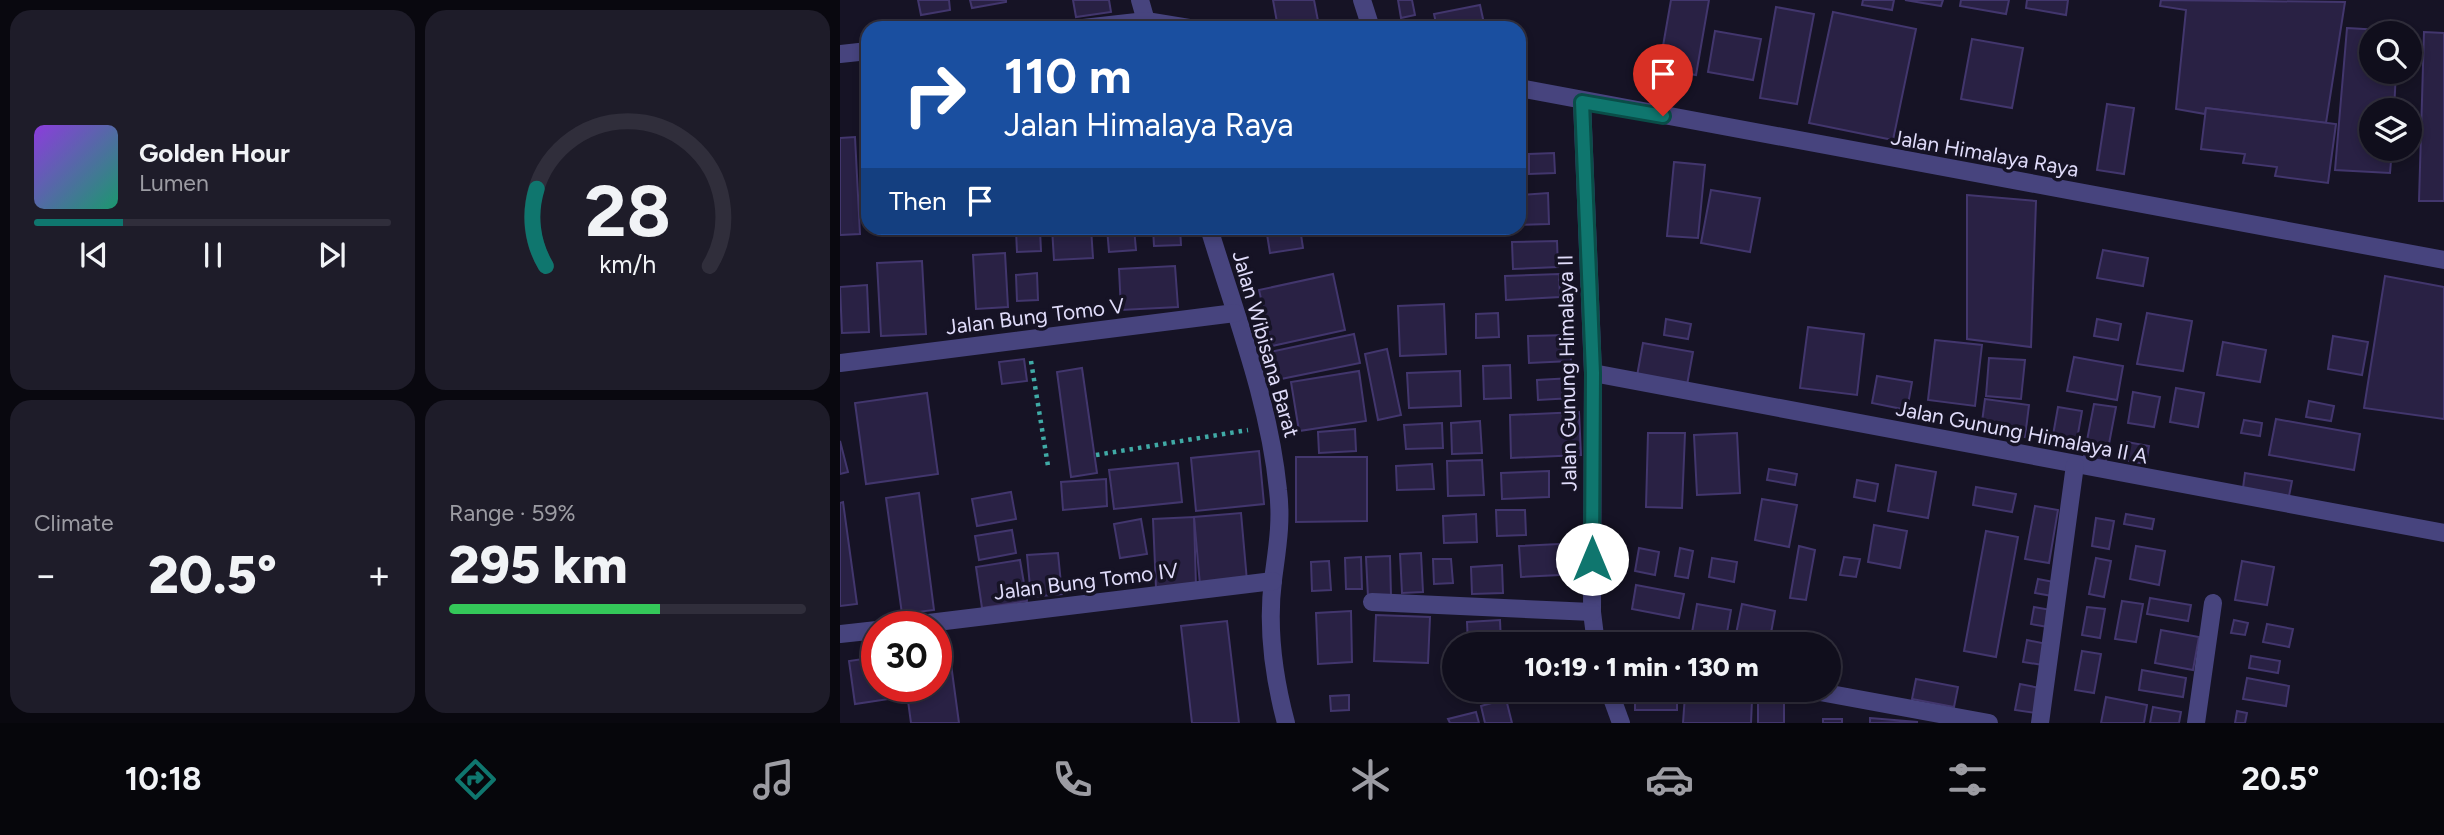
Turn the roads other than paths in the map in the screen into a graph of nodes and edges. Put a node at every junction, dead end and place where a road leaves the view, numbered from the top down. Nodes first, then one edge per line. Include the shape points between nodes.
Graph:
1 (1140, 0) edge
2 (1362, 0) edge
3 (1146, 21) edge
4 (1369, 21) edge
5 (861, 52) edge
6 (840, 54) edge
7 (1526, 90) edge
8 (1582, 102) junction
9 (1211, 235) edge
10 (2444, 260) edge
11 (1235, 313) junction
12 (840, 363) edge
13 (1593, 373) junction
14 (2075, 465) junction
15 (2444, 533) edge
16 (1273, 581) junction
17 (1372, 602) dead end
18 (2213, 603) dead end
19 (1592, 612) junction
20 (952, 620) edge
21 (861, 632) edge
22 (1594, 632) edge
23 (840, 634) edge
24 (1841, 696) edge
25 (1613, 702) edge
26 (1286, 723) edge
27 (1621, 723) edge
28 (1989, 723) edge
29 (2040, 723) edge
30 (2196, 723) edge

1 - 3 street
2 - 4 street
5 - 6 street
7 - 8 street, Jalan Himalaya Raya
8 - 10 street, Jalan Himalaya Raya
8 - 13 street, Jalan Gunung Himalaya II
9 - 11 street, Jalan Wibisana Barat
11 - 12 street, Jalan Bung Tomo V
11 - 16 street, Jalan Wibisana Barat via 1269,427 1279,492 1280,550
13 - 14 street, Jalan Gunung Himalaya II A
13 - 19 street, Jalan Gunung Himalaya II
14 - 15 street, Jalan Gunung Himalaya II A
14 - 29 street
16 - 20 street, Jalan Bung Tomo IV
16 - 26 street, Jalan Wibisana Barat via 1271,629
17 - 19 street
18 - 30 street
19 - 22 street, Jalan Gunung Himalaya II
21 - 23 street
24 - 28 street
25 - 27 street

